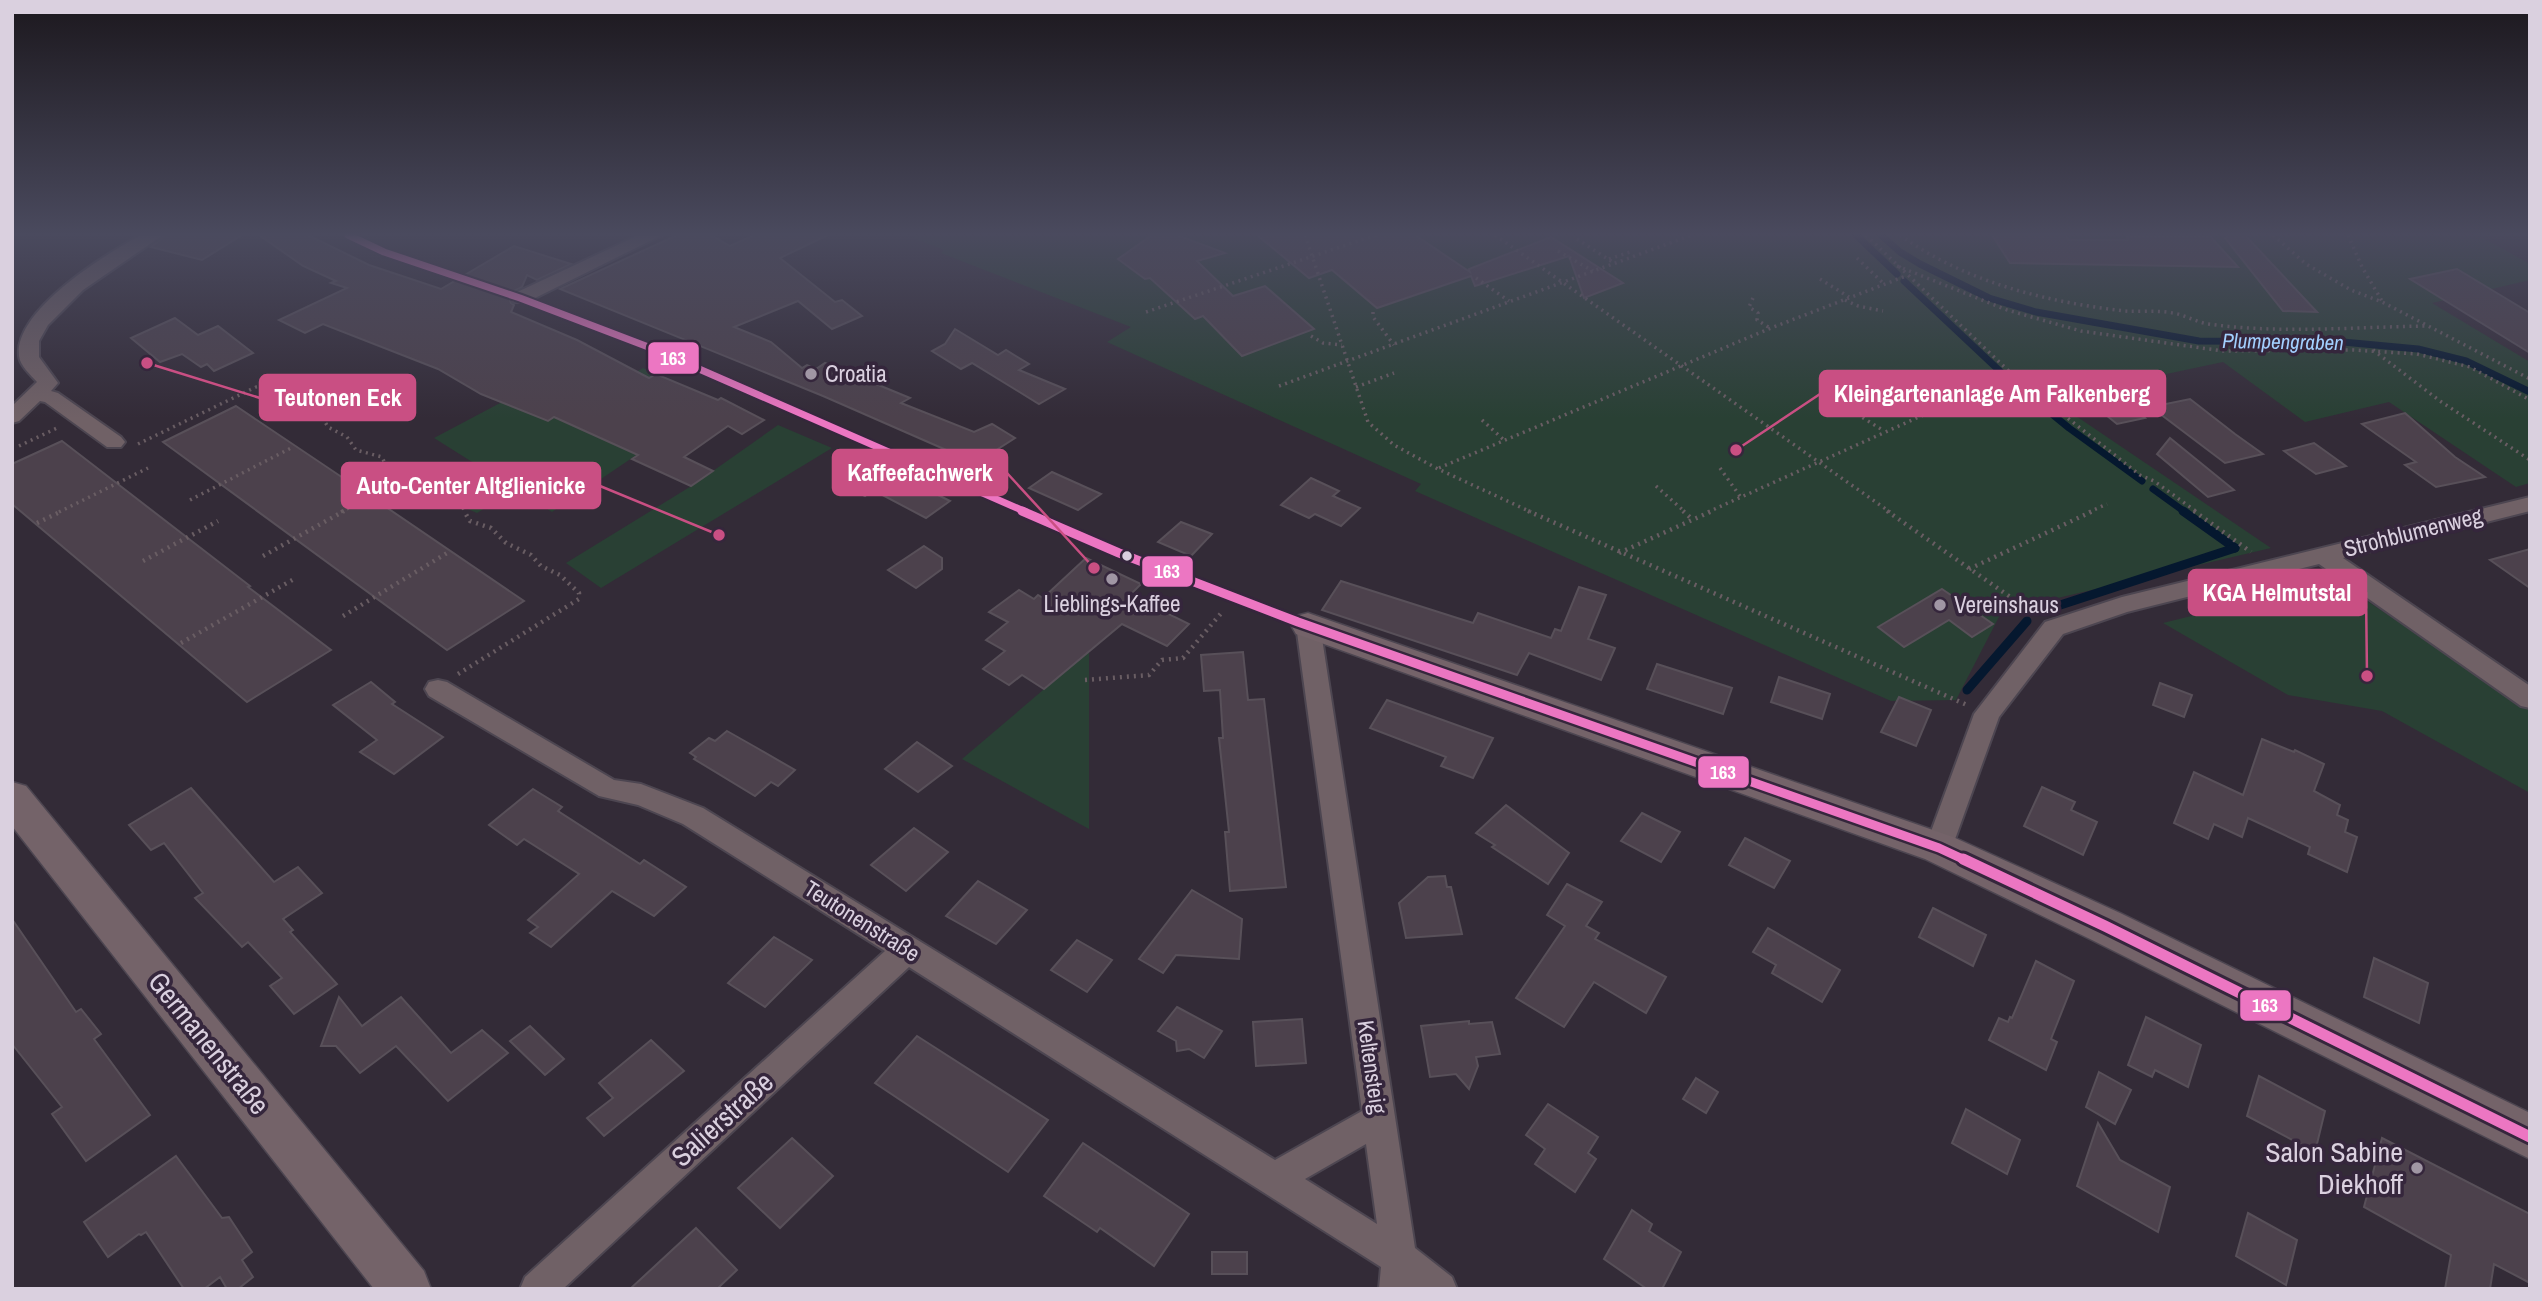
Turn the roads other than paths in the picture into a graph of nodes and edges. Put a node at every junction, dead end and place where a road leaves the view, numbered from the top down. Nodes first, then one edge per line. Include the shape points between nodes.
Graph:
1 (65, 296) edge
2 (525, 296) edge
3 (520, 298) dead end
4 (38, 395) junction
5 (12, 417) edge
6 (114, 442) dead end
7 (2530, 504) edge
8 (2321, 554) junction
9 (1308, 625) joint
10 (443, 685) road end
11 (2530, 699) edge
12 (12, 797) edge
13 (1939, 848) junction
14 (908, 949) junction
15 (1379, 1119) junction
16 (2530, 1137) edge
17 (1274, 1178) junction
18 (1398, 1273) edge
19 (406, 1289) edge
20 (537, 1289) edge
21 (1440, 1289) edge

1 - 4 street via 37,328 28,349 29,359 48,383
2 - 3 street
4 - 5 street
4 - 6 street via 51,397
7 - 8 street, Strohblumenweg
8 - 11 street
8 - 13 street, Strohblumenweg via 2122,605 2054,628 1987,714
9 - 13 street
9 - 15 street, Keltensteig
10 - 14 street, Teutonenstraße via 608,789 641,795 692,816
12 - 19 street, Germanenstraße
13 - 16 street
14 - 17 street, Teutonenstraße
14 - 20 street, Salierstraße
15 - 17 street
15 - 18 street, Keltensteig
17 - 18 street, Teutonenstraße
18 - 21 street, Teutonenstraße

